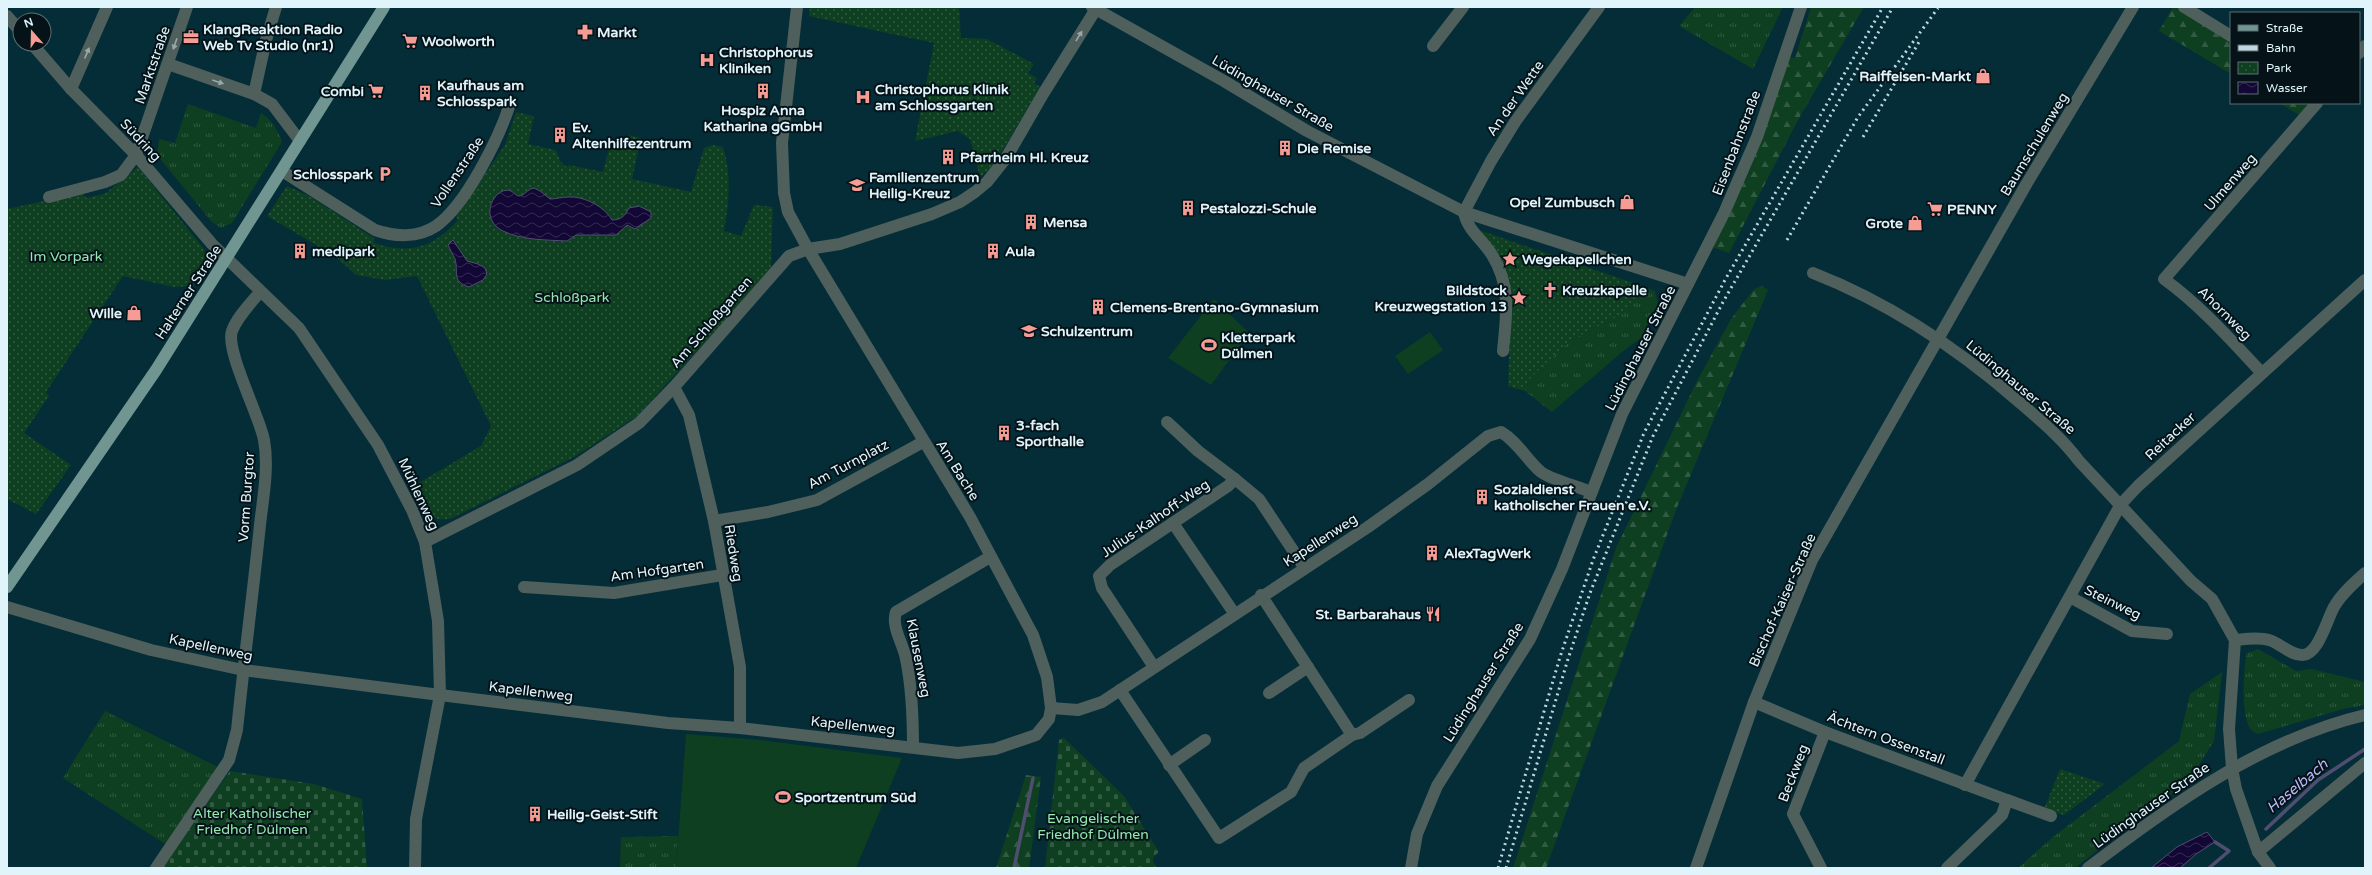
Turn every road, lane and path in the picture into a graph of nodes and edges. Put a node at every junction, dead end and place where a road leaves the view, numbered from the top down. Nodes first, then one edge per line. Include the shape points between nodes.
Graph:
1 (107, 7) edge
2 (187, 7) edge
3 (276, 7) edge
4 (384, 7) edge
5 (797, 7) edge
6 (1463, 7) edge
7 (1599, 7) edge
8 (1801, 7) edge
9 (2133, 7) edge
10 (2184, 7) edge
11 (1094, 8) edge
12 (2230, 35) edge
13 (1434, 46) dead end
14 (39, 52) edge
15 (168, 64) junction
16 (71, 89) junction
17 (254, 94) junction
18 (510, 104) dead end
19 (2316, 104) edge
20 (300, 141) junction
21 (136, 155) junction
22 (282, 171) junction
23 (49, 196) dead end
24 (1464, 212) junction
25 (808, 249) junction
26 (226, 259) junction
27 (1813, 273) dead end
28 (2164, 279) joint
29 (2365, 280) edge
30 (1688, 284) junction
31 (260, 292) junction
32 (1939, 338) junction
33 (1503, 351) dead end
34 (2261, 372) junction
35 (674, 387) junction
36 (1167, 422) dead end
37 (923, 442) junction
38 (1235, 479) junction
39 (1591, 492) junction
40 (2121, 504) junction
41 (714, 521) junction
42 (1173, 523) junction
43 (425, 542) junction
44 (990, 557) junction
45 (1304, 567) junction
46 (2365, 573) edge
47 (722, 575) junction
48 (7, 587) edge
49 (524, 587) dead end
50 (1261, 595) junction
51 (2070, 597) junction
52 (7, 607) edge
53 (1234, 613) junction
54 (2167, 634) dead end
55 (2235, 640) junction
56 (1154, 667) junction
57 (1308, 667) junction
58 (243, 670) junction
59 (1120, 690) junction
60 (1269, 692) dead end
61 (440, 696) junction
62 (1409, 700) dead end
63 (1754, 702) junction
64 (1050, 713) junction
65 (2365, 715) edge
66 (740, 728) junction
67 (1825, 732) junction
68 (1352, 735) junction
69 (1205, 740) dead end
70 (913, 747) junction
71 (2365, 763) edge
72 (1169, 765) junction
73 (2232, 768) junction
74 (1965, 785) junction
75 (2007, 800) junction
76 (2051, 816) dead end
77 (2258, 852) junction
78 (156, 868) edge
79 (415, 868) edge
80 (1411, 868) edge
81 (1696, 868) edge
82 (1821, 868) edge
83 (1947, 868) edge
84 (2088, 868) edge
85 (2270, 868) edge

16 -> 1 street
2 -> 15 street, Marktstraße
3 - 17 street
4 - 20 main road, Halterner Straße
5 - 25 street via 782,143 784,193 788,212
6 - 13 street
7 - 24 street, An der Wette via 1515,122
8 - 30 street, Eisenbahnstraße via 1756,137 1724,213
9 - 32 street, Baumschulenweg via 2027,183
10 - 12 street
11 - 24 street, Lüdinghauser Straße via 1307,131
25 -> 11 street, Am Schloßgarten via 840,244 932,214 960,202 975,192 998,170
14 - 16 street, Südring
15 -> 17 street
15 - 21 street, Marktstraße
16 - 21 street, Südring
17 - 20 street via 272,104
18 - 22 street, Vollenstraße via 498,137 455,207 436,226 420,233 389,235 375,230
19 - 28 street, Ulmenweg
20 - 22 main road, Halterner Straße
21 - 23 street, Marktstraße via 121,175 105,182
21 - 26 street, Südring
22 - 26 main road, Halterner Straße
24 - 30 street, Lüdinghauser Straße
24 - 33 street via 1466,222 1492,255 1504,278 1506,297
25 - 35 street, Am Schloßgarten via 789,256
25 - 37 street, Am Bache
26 - 31 street, Mühlenweg
26 - 48 main road, Halterner Straße via 156,370
27 - 32 street, Lüdinghauser Straße via 1843,285
28 - 34 street, Ahornweg via 2205,313
29 - 34 street, Reitacker
30 - 39 street, Lüdinghauser Straße via 1622,414
31 - 43 street, Mühlenweg via 299,328 341,388 378,445 412,510
31 - 58 street, Vorm Burgtor via 232,330 230,338 258,420 265,453 259,538
32 - 40 street, Lüdinghauser Straße via 1995,381 2064,441
32 - 63 street, Bischof-Kaiser-Straße via 1812,560
34 - 40 street, Reitacker
35 - 41 street, Riedweg via 689,415
35 - 43 street, Am Schloßgarten via 639,423 577,465
36 - 38 street, Julius-Kalhoff-Weg via 1198,451
37 - 41 street, Am Turnplatz via 817,500
37 - 44 street, Am Bache via 970,517
38 - 42 street, Julius-Kalhoff-Weg
38 - 45 street, Julius-Kalhoff-Weg via 1259,499
39 - 45 street, Kapellenweg via 1543,473 1527,459 1514,440 1501,432 1488,436 1428,484
39 - 80 street, Lüdinghauser Straße via 1562,569 1530,639 1436,786 1417,834
40 - 51 street, Reitacker
40 - 55 street, Lüdinghauser Straße via 2190,581 2212,600
41 - 47 street, Riedweg
42 - 53 street
42 - 56 street, Julius-Kalhoff-Weg via 1110,565 1099,576 1102,588
43 - 61 street, Mühlenweg via 438,621
44 - 64 street, Am Bache via 1033,635 1047,677
44 - 70 street, Klausenweg via 896,612 894,620 906,657 913,702
45 - 50 street, Kapellenweg
46 - 55 street via 2350,586 2334,606 2312,652 2300,655 2270,640
47 - 49 street, Am Hofgarten via 614,593
47 - 66 street, Riedweg via 740,667
50 - 53 street, Kapellenweg
50 - 57 street
51 - 54 street, Steinweg via 2132,631
51 - 74 street, Reitacker
52 - 58 street, Kapellenweg via 151,650
53 - 56 street, Kapellenweg
55 - 73 street, Lüdinghauser Straße via 2229,729
56 - 59 street, Kapellenweg
57 - 60 street
57 - 68 street
58 - 61 street, Kapellenweg
58 - 78 street via 237,730 229,760
59 - 64 street, Kapellenweg via 1102,702 1078,710
59 - 72 street
61 - 66 street, Kapellenweg via 668,723
61 - 79 street, Mühlenweg via 416,819
62 - 68 street via 1360,733
63 - 67 street, Ächtern Ossenstall
63 - 81 street, Bischof-Kaiser-Straße
64 - 70 street, Kapellenweg via 1036,735 994,749 958,753
65 - 73 street, Lüdinghauser Straße via 2300,735
66 - 70 street, Kapellenweg
67 - 74 street, Ächtern Ossenstall
67 - 82 street, Beckweg via 1793,814
68 - 72 street via 1304,768 1291,792 1219,838
69 - 72 street
71 - 77 street
73 - 77 street via 2236,789
73 - 84 street, Lüdinghauser Straße via 2145,825
74 - 75 street, Ächtern Ossenstall
75 - 76 street, Ächtern Ossenstall
75 - 83 street via 2002,815
77 - 85 street

